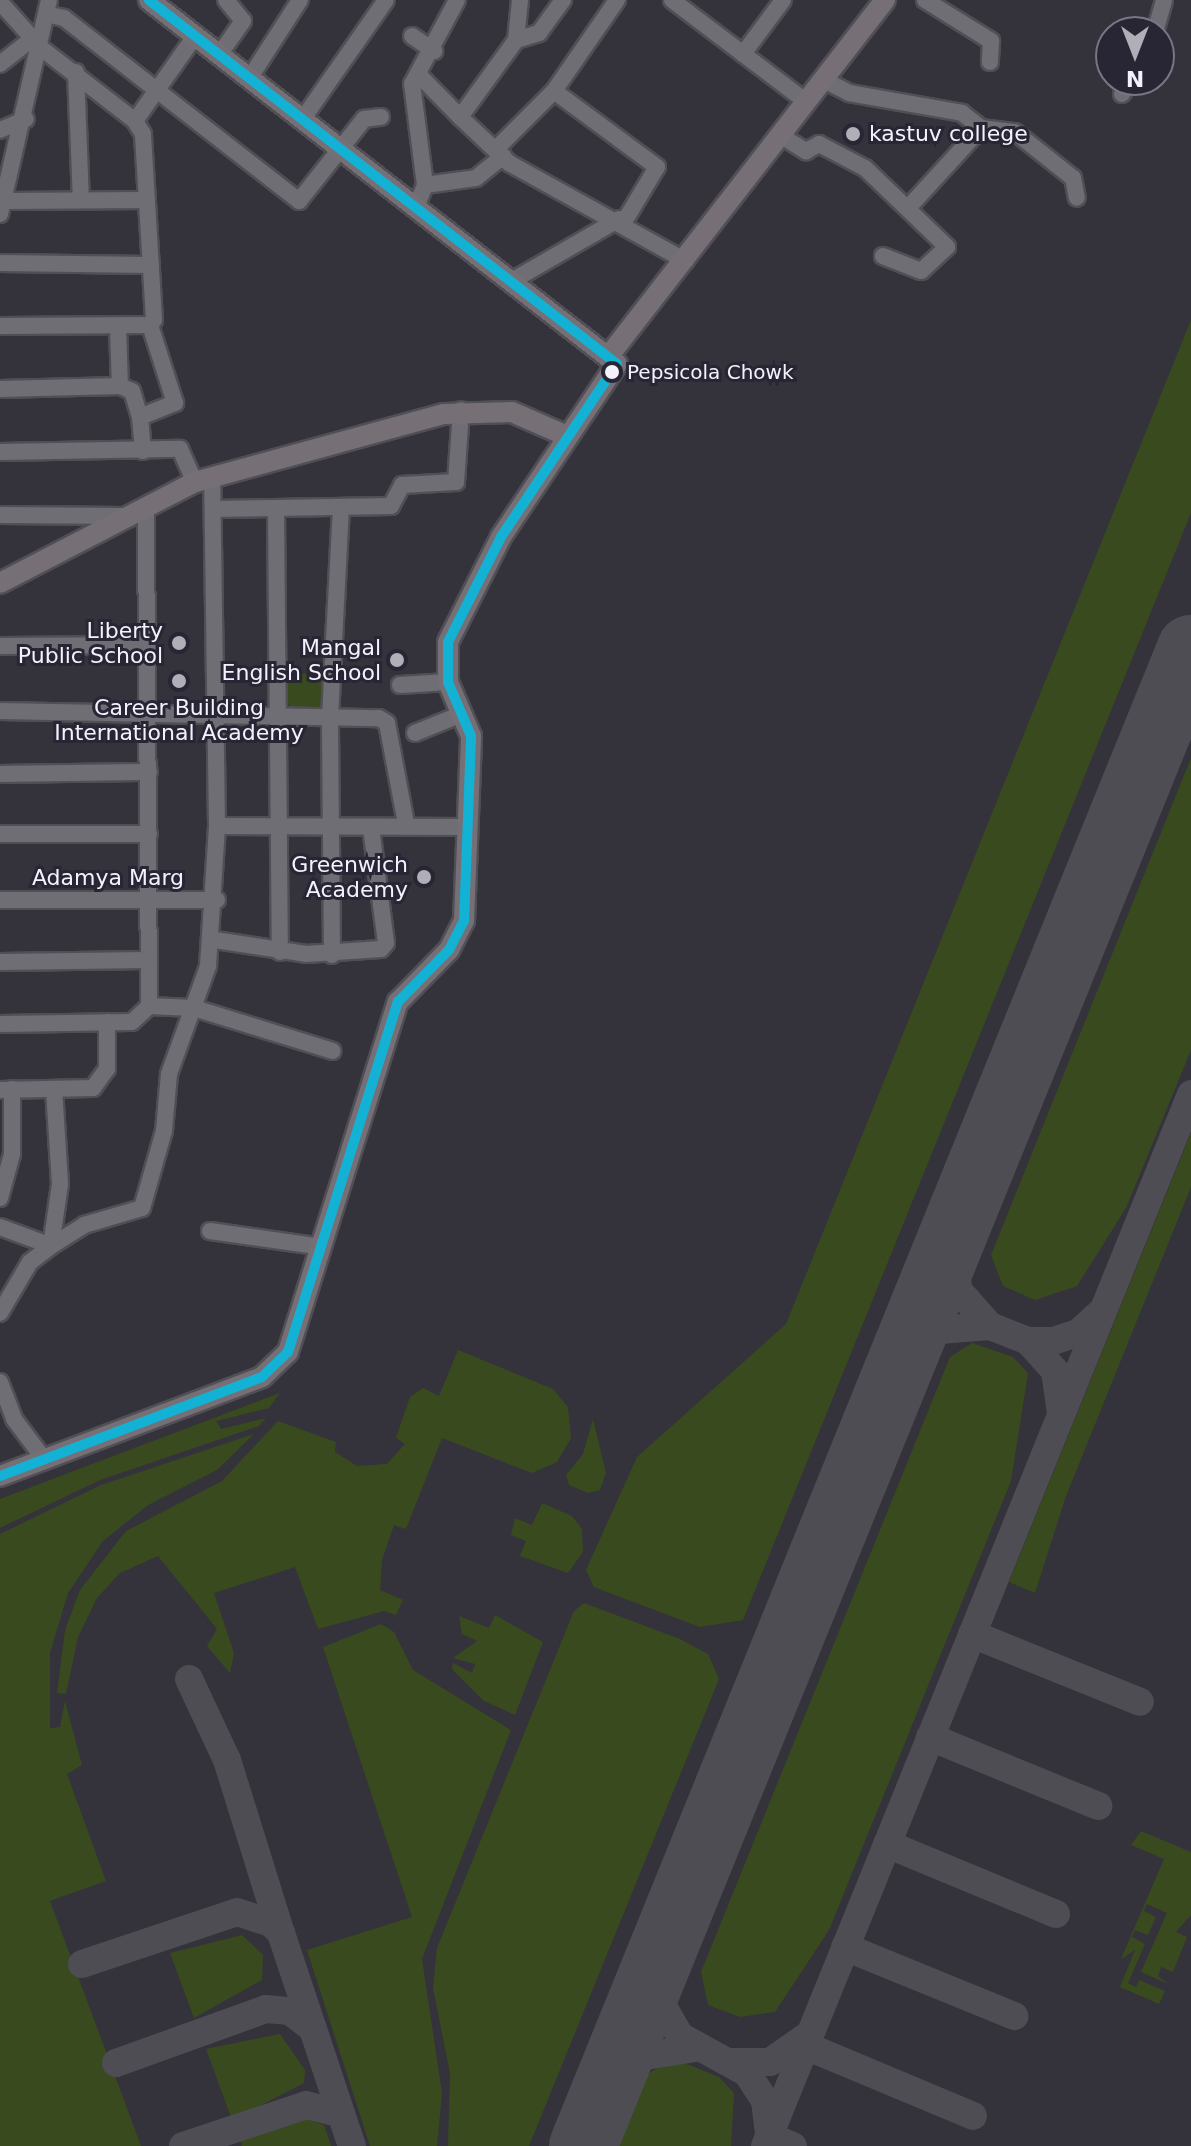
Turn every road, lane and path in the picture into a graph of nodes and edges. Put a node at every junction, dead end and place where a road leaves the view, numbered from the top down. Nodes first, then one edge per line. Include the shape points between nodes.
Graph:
1 (226, 0) edge
2 (300, 0) edge
3 (386, 0) edge
4 (457, 0) edge
5 (520, 0) edge
6 (563, 0) edge
7 (617, 0) edge
8 (672, 0) edge
9 (783, 0) edge
10 (885, 0) edge
11 (925, 0) edge
12 (0, 3) edge
13 (157, 3) edge
14 (49, 7) edge
15 (195, 36) junction
16 (412, 36) dead end
17 (516, 40) junction
18 (37, 43) junction
19 (434, 51) junction
20 (743, 54) junction
21 (219, 55) junction
22 (990, 62) dead end
23 (0, 64) edge
24 (76, 72) junction
25 (418, 74) junction
26 (249, 79) junction
27 (822, 79) junction
28 (156, 91) junction
29 (554, 91) junction
30 (805, 101) junction
31 (381, 117) dead end
32 (460, 117) junction
33 (26, 119) junction
34 (302, 120) junction
35 (135, 121) junction
36 (981, 128) junction
37 (0, 130) edge
38 (780, 135) junction
39 (340, 150) junction
40 (499, 152) junction
41 (425, 185) junction
42 (1077, 198) dead end
43 (81, 200) junction
44 (145, 200) junction
45 (3, 207) edge
46 (908, 208) junction
47 (415, 209) junction
48 (621, 220) junction
49 (883, 256) dead end
50 (686, 261) junction
51 (0, 263) edge
52 (151, 265) junction
53 (510, 282) junction
54 (150, 325) junction
55 (0, 326) edge
56 (118, 327) junction
57 (608, 357) junction
58 (120, 386) junction
59 (0, 389) edge
60 (461, 410) junction
61 (140, 417) junction
62 (567, 436) junction
63 (143, 451) junction
64 (0, 452) edge
65 (203, 480) junction
66 (146, 506) junction
67 (214, 509) junction
68 (276, 509) junction
69 (341, 509) junction
70 (0, 515) edge
71 (124, 516) junction
72 (0, 583) edge
73 (147, 645) junction
74 (0, 646) edge
75 (448, 682) junction
76 (400, 685) dead end
77 (148, 710) junction
78 (0, 711) edge
79 (217, 714) junction
80 (459, 715) junction
81 (330, 717) junction
82 (277, 720) junction
83 (415, 733) dead end
84 (149, 772) junction
85 (0, 774) edge
86 (330, 824) junction
87 (406, 824) junction
88 (279, 825) junction
89 (217, 826) junction
90 (371, 827) junction
91 (468, 827) junction
92 (0, 834) edge
93 (149, 834) junction
94 (0, 900) edge
95 (149, 900) junction
96 (217, 900) junction
97 (215, 940) junction
98 (280, 952) junction
99 (332, 955) junction
100 (148, 960) junction
101 (0, 962) edge
102 (149, 1006) junction
103 (194, 1008) junction
104 (107, 1022) junction
105 (0, 1024) edge
106 (333, 1051) dead end
107 (54, 1089) junction
108 (6, 1090) edge
109 (0, 1198) edge
110 (0, 1227) edge
111 (210, 1231) dead end
112 (51, 1246) junction
113 (322, 1247) junction
114 (0, 1313) edge
115 (0, 1382) edge
116 (44, 1459) junction
117 (0, 1476) edge

1 - 21 street via 243,21
2 - 26 street
3 - 34 street
4 - 19 street
5 - 17 street
6 - 17 street via 539,33
7 - 29 street
8 - 20 street
9 - 20 street
10 - 27 main road
11 - 22 street via 991,41
12 - 18 street
13 - 15 main road
14 - 18 street
14 - 28 street
15 - 21 main road
15 - 28 street
16 - 19 street
17 - 32 street
18 - 23 street
18 - 24 street
18 - 33 street
19 - 25 street
20 - 30 street
21 - 26 main road
24 - 35 street
24 - 43 street
25 - 32 street
25 - 41 street via 411,95
26 - 34 main road
27 - 30 main road
27 - 36 street via 860,96 962,113
28 - 35 street
28 - 39 street via 299,201
29 - 40 street
29 - 48 street via 657,167
30 - 38 main road
31 - 39 street via 364,119
32 - 40 street
33 - 37 street
33 - 45 street
34 - 39 main road
35 - 44 street via 143,134
36 - 42 street via 995,126 1032,142 1073,178
36 - 46 street
38 - 46 street via 806,151 819,144 837,150
38 - 50 main road
39 - 47 main road
40 - 41 street via 476,178
40 - 48 street
41 - 47 street
43 - 44 street
43 - 45 street
44 - 52 street
46 - 49 street via 946,252 910,272
47 - 53 main road
48 - 50 street
48 - 53 street
50 - 57 main road
51 - 52 street
52 - 54 street
53 - 57 main road
54 - 56 street
54 - 61 street via 175,403
55 - 56 street
56 - 58 street
57 - 62 main road via 617,364
58 - 59 street
58 - 61 street via 132,391
60 - 62 main road via 524,415
60 - 65 main road
60 - 69 street via 456,482 402,485 391,506
61 - 63 street
62 - 75 main road via 476,578 448,642
63 - 64 street
63 - 65 street via 187,450
65 - 66 main road
65 - 67 street
66 - 71 main road
66 - 73 street
67 - 68 street
67 - 79 street
68 - 69 street
68 - 82 street
69 - 81 street
70 - 71 street
71 - 72 main road via 48,564
73 - 74 street
73 - 77 street
75 - 76 street
75 - 80 main road
77 - 78 street
77 - 79 street
77 - 84 street
79 - 82 street
79 - 89 street
80 - 83 street
80 - 91 main road via 471,736
81 - 82 street
81 - 86 street
81 - 87 street via 387,723
82 - 88 street
84 - 85 street
84 - 93 street
86 - 88 street
86 - 90 street
86 - 99 street
87 - 90 street
87 - 91 street
88 - 89 street
88 - 98 street
89 - 96 street
90 - 99 street via 386,943 374,953
91 - 113 main road via 459,937 398,1002
92 - 93 street
93 - 95 street
94 - 95 street, Adamya Marg
95 - 96 street, Adamya Marg
95 - 100 street
96 - 97 street
97 - 98 street
97 - 103 street
98 - 99 street
100 - 101 street
100 - 102 street
102 - 103 street
102 - 104 street via 132,1022
103 - 106 street
103 - 112 street via 169,1074 164,1131 142,1208 84,1225
104 - 105 street
104 - 107 street via 104,1078 93,1088
107 - 108 street
107 - 112 street via 61,1150
108 - 109 street via 12,1154
110 - 112 street
111 - 113 street
112 - 114 street via 30,1262
113 - 116 main road via 288,1352 269,1372
115 - 116 street via 14,1419
116 - 117 main road

